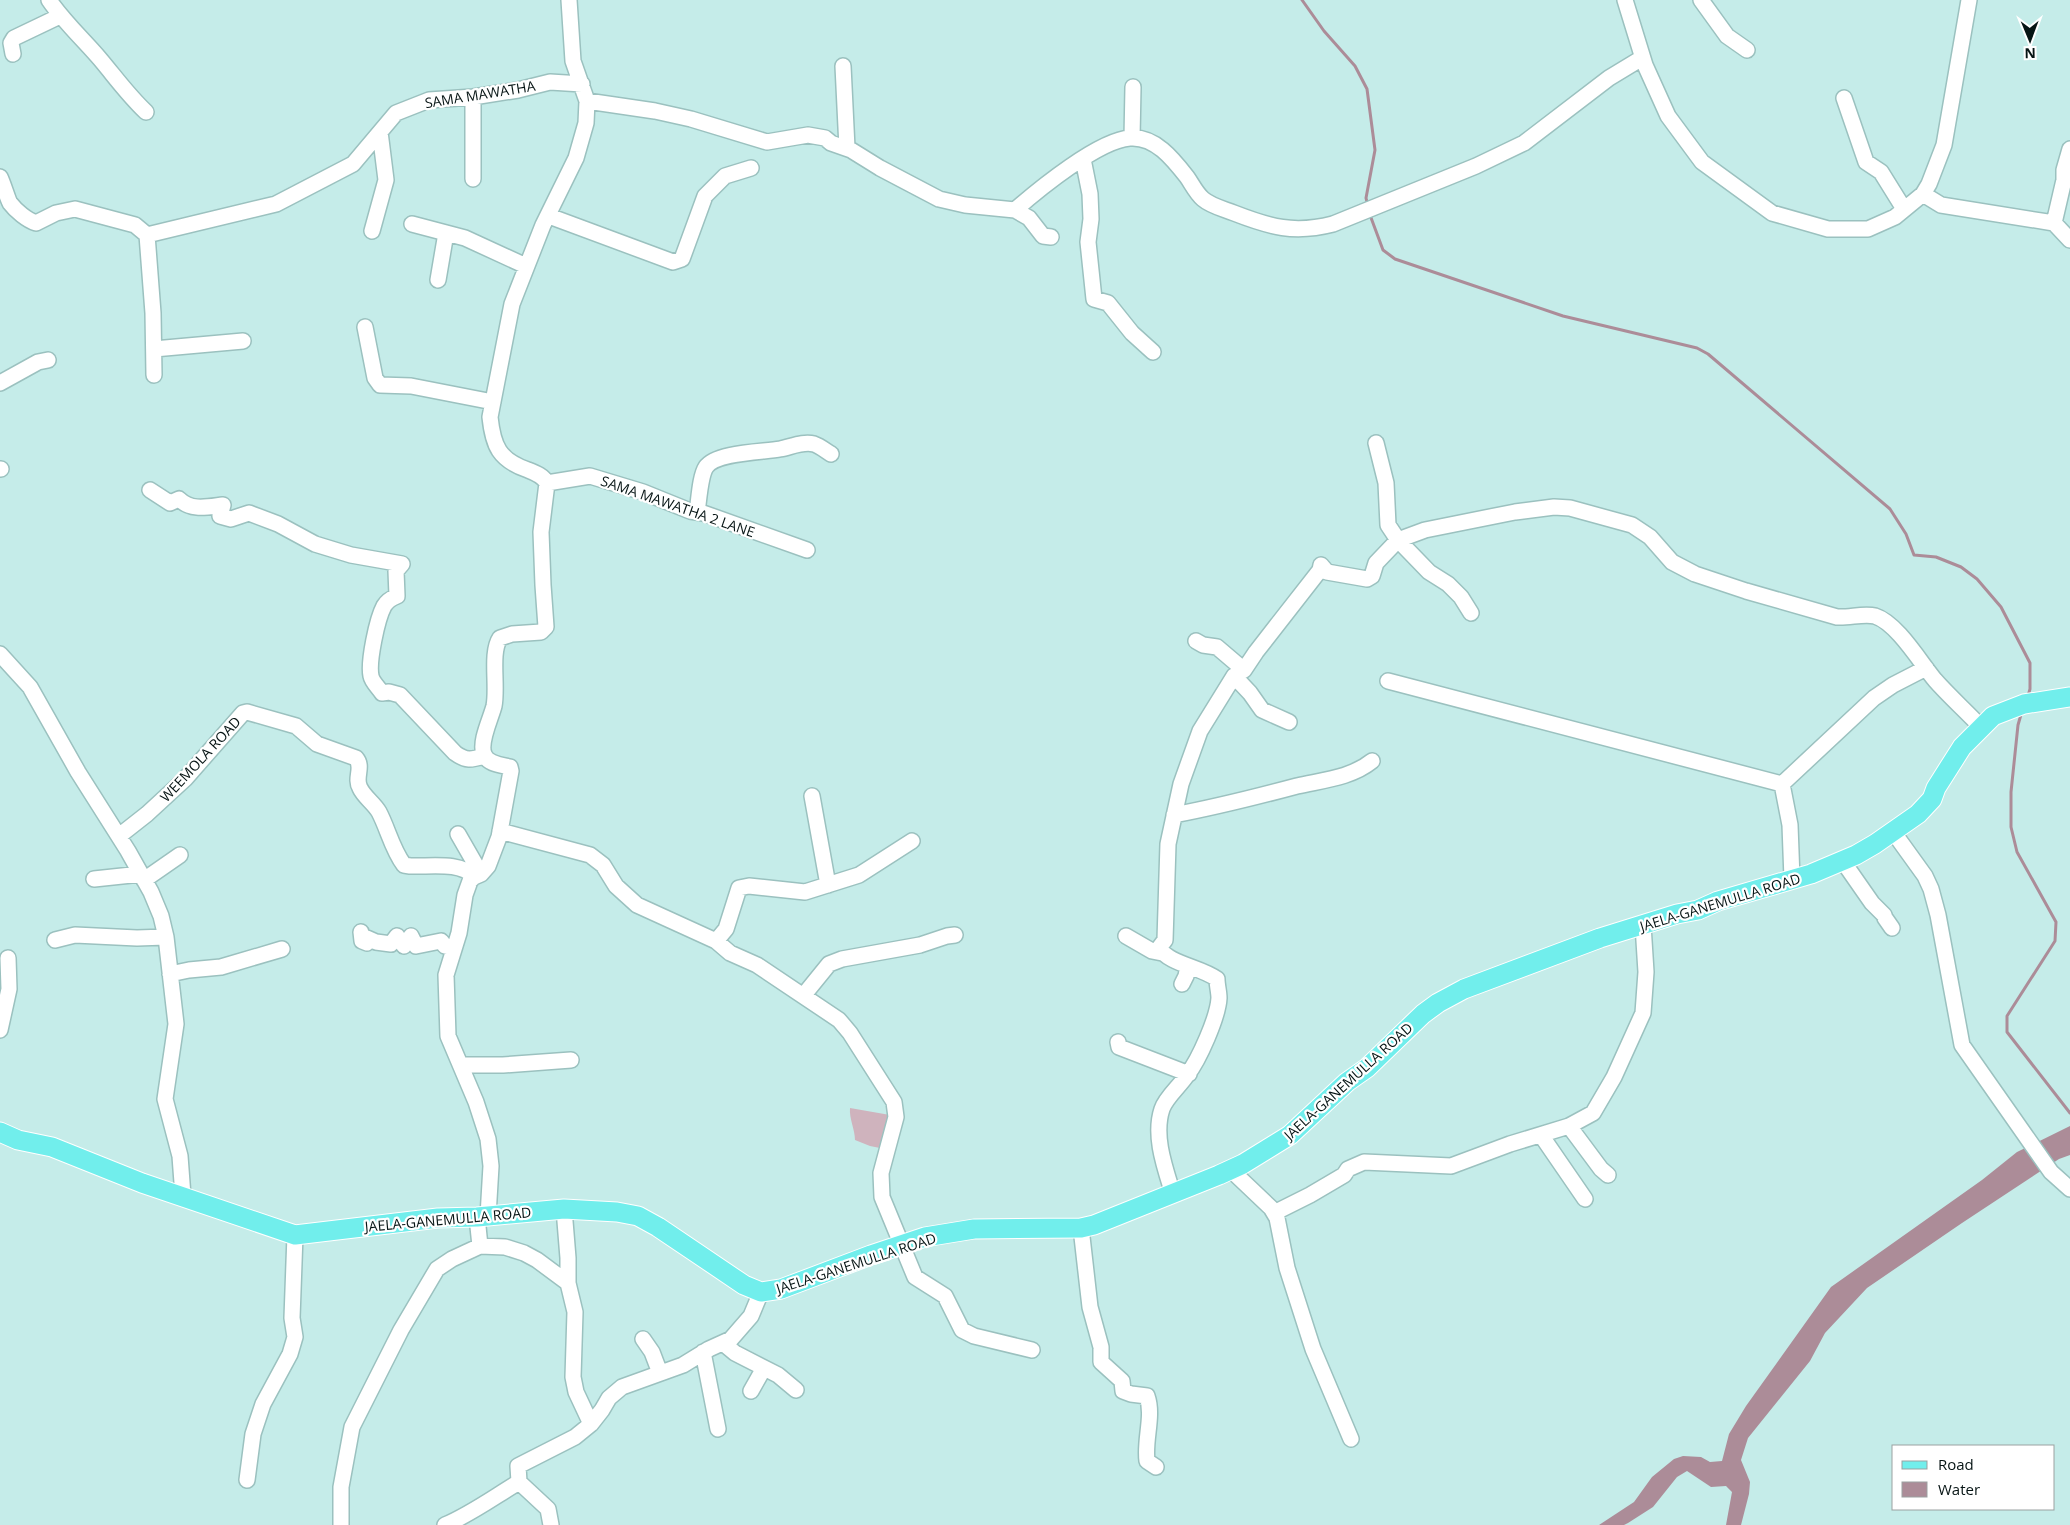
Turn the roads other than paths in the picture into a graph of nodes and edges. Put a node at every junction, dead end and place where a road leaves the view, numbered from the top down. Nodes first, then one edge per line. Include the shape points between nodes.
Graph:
1 (48, 0) edge
2 (569, 0) edge
3 (1701, 0) edge
4 (1969, 0) edge
5 (1627, 1) edge
6 (60, 16) junction
7 (1747, 50) dead end
8 (13, 54) dead end
9 (1642, 58) junction
10 (843, 66) dead end
11 (582, 84) junction
12 (1133, 87) dead end
13 (473, 97) junction
14 (1844, 98) dead end
15 (587, 101) junction
16 (146, 112) dead end
17 (380, 132) junction
18 (1132, 138) junction
19 (847, 148) junction
20 (2070, 149) edge
21 (1083, 159) junction
22 (751, 168) dead end
23 (0, 177) edge
24 (473, 179) dead end
25 (1923, 194) junction
26 (1904, 209) junction
27 (1015, 210) junction
28 (548, 216) junction
29 (2054, 223) junction
30 (412, 224) dead end
31 (372, 231) dead end
32 (446, 233) junction
33 (147, 235) junction
34 (1051, 238) dead end
35 (2070, 240) edge
36 (526, 266) junction
37 (438, 280) dead end
38 (365, 327) dead end
39 (243, 341) dead end
40 (154, 349) junction
41 (1152, 352) dead end
42 (48, 360) dead end
43 (154, 375) dead end
44 (0, 383) edge
45 (493, 402) junction
46 (1376, 443) dead end
47 (831, 454) dead end
48 (547, 483) junction
49 (150, 490) dead end
50 (697, 512) junction
51 (1398, 540) junction
52 (807, 550) dead end
53 (1471, 613) dead end
54 (1196, 641) dead end
55 (0, 654) edge
56 (1926, 668) junction
57 (1239, 673) junction
58 (1388, 681) dead end
59 (2070, 697) edge
60 (1290, 722) dead end
61 (1981, 727) junction
62 (484, 756) junction
63 (1372, 761) dead end
64 (1782, 784) junction
65 (812, 796) dead end
66 (1174, 815) junction
67 (500, 831) junction
68 (1894, 833) junction
69 (458, 834) dead end
70 (119, 836) junction
71 (912, 842) dead end
72 (180, 855) dead end
73 (1842, 860) junction
74 (477, 875) junction
75 (142, 877) junction
76 (94, 879) dead end
77 (1792, 879) junction
78 (828, 885) junction
79 (1643, 925) junction
80 (1892, 928) dead end
81 (361, 932) dead end
82 (166, 936) junction
83 (955, 936) dead end
84 (1126, 936) dead end
85 (55, 940) dead end
86 (716, 941) junction
87 (454, 948) junction
88 (282, 949) dead end
89 (1162, 953) junction
90 (8, 958) dead end
91 (1188, 966) junction
92 (170, 974) junction
93 (1182, 984) dead end
94 (803, 996) junction
95 (0, 1030) edge
96 (1118, 1042) dead end
97 (571, 1060) dead end
98 (461, 1064) junction
99 (1189, 1074) junction
100 (1570, 1126) junction
101 (0, 1132) edge
102 (1541, 1135) junction
103 (1231, 1170) junction
104 (1608, 1175) dead end
105 (2070, 1189) edge
106 (1173, 1194) junction
107 (183, 1196) junction
108 (1585, 1199) dead end
109 (564, 1209) junction
110 (1274, 1213) junction
111 (483, 1216) junction
112 (1081, 1228) junction
113 (295, 1235) junction
114 (902, 1245) junction
115 (480, 1246) junction
116 (568, 1283) junction
117 (761, 1292) junction
118 (643, 1339) dead end
119 (722, 1343) junction
120 (1032, 1350) dead end
121 (703, 1352) junction
122 (764, 1368) junction
123 (660, 1372) junction
124 (751, 1390) dead end
125 (796, 1390) dead end
126 (591, 1424) junction
127 (718, 1429) dead end
128 (1352, 1439) dead end
129 (1156, 1467) dead end
130 (247, 1480) dead end
131 (519, 1482) junction
132 (341, 1525) edge
133 (445, 1525) edge
134 (551, 1525) edge

1 - 6 street
2 - 11 street via 573,61
3 - 7 street via 1727,36
4 - 25 street via 1944,145
5 - 9 street
6 - 8 street via 14,38 11,43
6 - 16 street
9 - 18 street via 1609,78 1524,143 1476,166 1333,224 1312,229 1290,230 1267,225 1212,204 1203,199 1158,145
9 - 26 street via 1668,116 1702,162 1772,213 1828,229 1868,229 1895,217
10 - 19 street
11 - 13 street, SAMA MAWATHA via 550,82
11 - 15 street
12 - 18 street
13 - 17 street, SAMA MAWATHA via 429,100 396,113
13 - 24 street
14 - 26 street via 1866,162 1881,172
15 - 19 street via 691,119 767,142 808,135 825,138
15 - 28 street via 586,123 576,158
17 - 31 street via 386,180
17 - 33 street, SAMA MAWATHA via 353,164 276,204
18 - 21 street
19 - 27 street via 939,199
20 - 29 street
21 - 27 street via 1048,181
21 - 41 street via 1090,194 1088,242 1094,299 1108,303
22 - 28 street via 725,176 705,196 682,259 678,262
23 - 33 street via 9,202 28,220 36,223 56,213 75,209 134,225
25 - 26 street
25 - 29 street via 1941,205
27 - 34 street via 1029,218 1043,236
28 - 36 street
29 - 35 street
30 - 32 street
32 - 36 street via 466,238
32 - 37 street
33 - 40 street
36 - 45 street via 512,304
38 - 45 street via 375,378 380,384 411,386
39 - 40 street
40 - 43 street
42 - 44 street via 38,362
45 - 48 street via 490,417 492,433 502,456 545,478
46 - 51 street via 1386,483 1388,525
47 - 50 street via 813,444 794,445 713,461 706,467
48 - 50 street, SAMA MAWATHA 2 LANE via 590,476
48 - 62 street via 541,532 546,627 541,632 500,638 496,644 494,706 482,746
49 - 62 street via 170,502 179,499 186,506 223,505 220,516 231,519 249,513 315,544 350,555 402,564 396,571 396,596 384,605 377,628 371,677 382,693 400,695 455,753 472,760
50 - 52 street, SAMA MAWATHA 2 LANE
51 - 53 street via 1429,572 1448,584
51 - 56 street via 1425,530 1515,512 1570,508 1632,525 1650,538 1672,562 1695,574 1837,617 1875,616 1888,624
51 - 57 street via 1376,563 1372,576 1367,579 1327,572 1321,565
54 - 57 street via 1216,647
55 - 70 street via 30,687
56 - 61 street
56 - 64 street via 1874,698
57 - 60 street via 1262,710
57 - 66 street via 1200,731
58 - 64 street
59 - 61 main road, JAELA-GANEMULLA ROAD via 2011,708 1993,716
61 - 68 main road, JAELA-GANEMULLA ROAD via 1962,747 1932,799
62 - 67 street via 491,762 510,767 511,771
63 - 66 street via 1364,768 1332,780
64 - 77 street via 1790,825
65 - 78 street
66 - 89 street via 1168,844 1165,940 1159,948
67 - 74 street via 488,866
67 - 86 street via 590,855 604,865 616,886 637,905
68 - 73 main road, JAELA-GANEMULLA ROAD
68 - 105 street via 1931,889 1962,1045 2051,1172
69 - 74 street
70 - 74 street, WEEMOLA ROAD via 185,779 239,715 248,712 296,726 317,744 356,758 360,789 375,804 404,864 459,867
70 - 75 street
71 - 78 street via 859,875
72 - 75 street
73 - 77 main road, JAELA-GANEMULLA ROAD
73 - 80 street
74 - 87 street via 465,895
75 - 76 street
75 - 82 street via 161,916
77 - 79 main road, JAELA-GANEMULLA ROAD
78 - 86 street via 805,892 749,886 739,888 726,929
79 - 100 street via 1646,972 1643,1013 1614,1077 1593,1113
79 - 103 main road, JAELA-GANEMULLA ROAD via 1537,960 1438,1003 1290,1135
81 - 87 street via 362,941 367,943 367,938 391,944 397,936 404,946 411,936 416,946 441,941 445,946
82 - 85 street via 75,935
82 - 92 street
83 - 94 street via 829,964
84 - 89 street
86 - 94 street via 730,953 757,965
87 - 98 street via 445,992 448,1036
88 - 92 street via 221,967
89 - 91 street
90 - 95 street via 9,988
91 - 93 street
91 - 99 street via 1216,979 1219,999 1204,1044
92 - 107 street via 176,1024 165,1099 180,1156
94 - 114 street via 839,1020 894,1102 896,1117 880,1184 882,1197
96 - 99 street via 1119,1047
97 - 98 street via 503,1065
98 - 111 street via 488,1139 491,1173
99 - 106 street via 1163,1107 1160,1118 1159,1147
100 - 102 street
100 - 104 street
101 - 107 main road, JAELA-GANEMULLA ROAD via 18,1140 52,1147 142,1184
102 - 108 street
102 - 110 street via 1451,1166 1364,1162
103 - 106 main road, JAELA-GANEMULLA ROAD
103 - 110 street
106 - 112 main road, JAELA-GANEMULLA ROAD via 1110,1220
107 - 113 main road, JAELA-GANEMULLA ROAD
109 - 111 main road, JAELA-GANEMULLA ROAD
109 - 116 street
109 - 117 main road, JAELA-GANEMULLA ROAD via 638,1216 744,1285
110 - 128 street via 1287,1268 1313,1349
111 - 113 main road, JAELA-GANEMULLA ROAD via 438,1218
111 - 115 street
112 - 114 main road, JAELA-GANEMULLA ROAD via 974,1229 925,1237
112 - 129 street via 1090,1307 1101,1347 1100,1362 1122,1381 1123,1391 1147,1396 1150,1405 1145,1448 1147,1462
113 - 130 street via 294,1338 290,1354 261,1412
114 - 117 main road, JAELA-GANEMULLA ROAD via 781,1289
114 - 120 street via 915,1277 946,1296 962,1330
115 - 116 street via 505,1247 524,1253
115 - 132 street via 438,1269 401,1330 352,1428 341,1487
116 - 126 street via 575,1312 572,1377
117 - 119 street via 743,1327 731,1340
118 - 123 street
119 - 121 street
119 - 122 street
121 - 123 street via 683,1365
121 - 127 street
122 - 124 street
122 - 125 street
123 - 126 street via 622,1387 609,1398
126 - 131 street via 575,1437 518,1466
131 - 133 street via 466,1516
131 - 134 street via 548,1510

